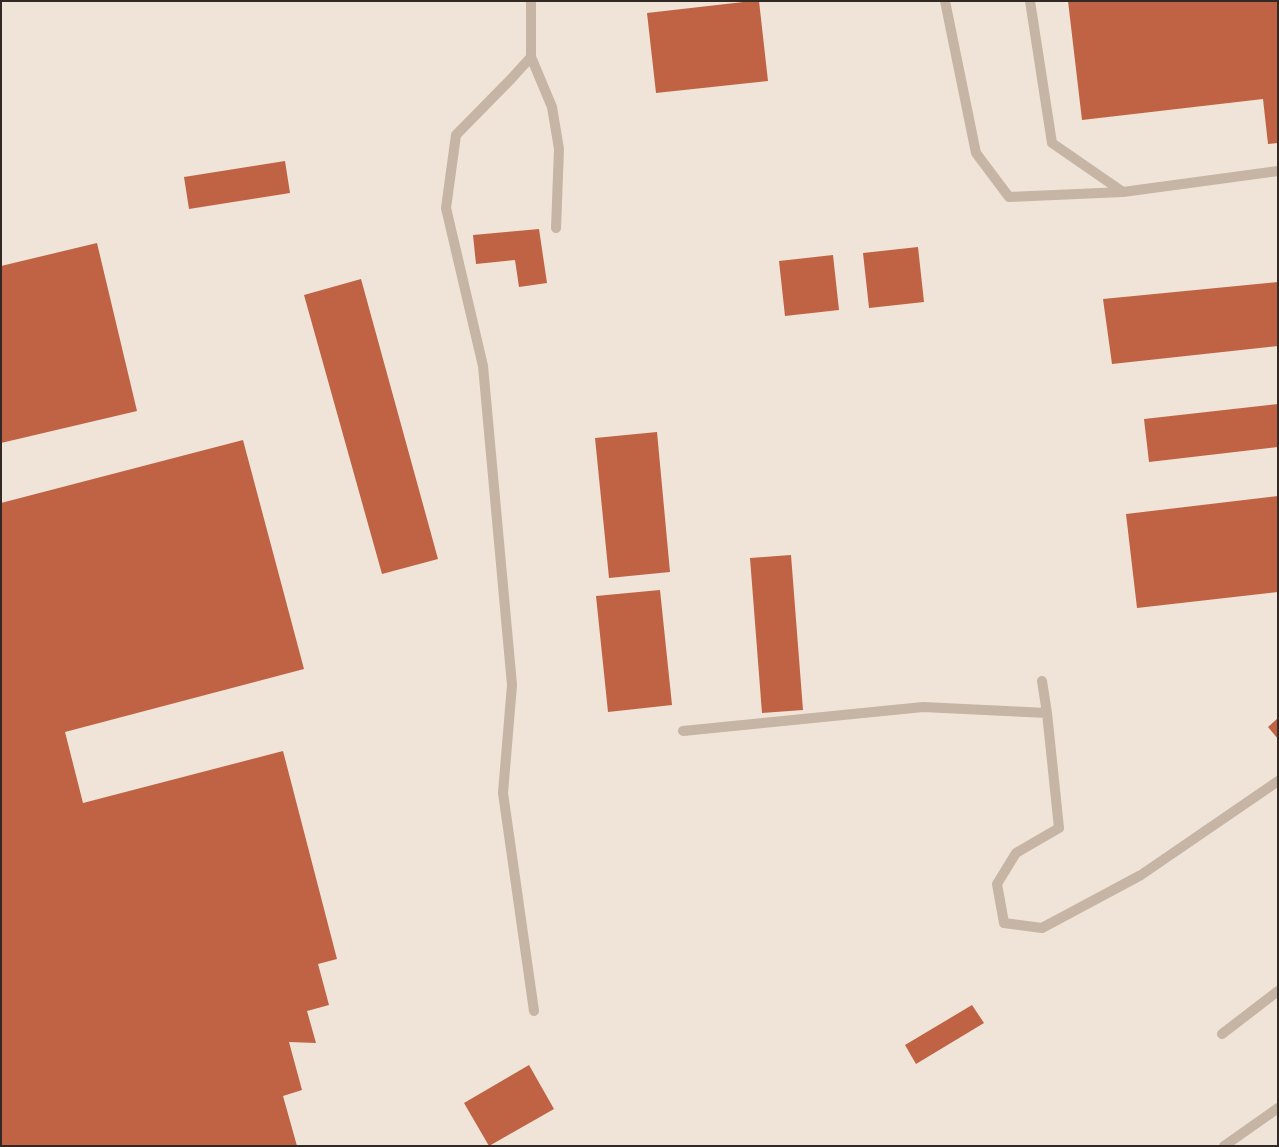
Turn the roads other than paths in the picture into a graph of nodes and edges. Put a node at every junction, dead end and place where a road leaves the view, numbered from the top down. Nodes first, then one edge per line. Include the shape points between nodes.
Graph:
1 (531, 1) edge
2 (945, 1) edge
3 (1030, 1) edge
4 (531, 57) junction
5 (1278, 171) edge
6 (1123, 192) junction
7 (556, 228) dead end
8 (1042, 681) dead end
9 (1047, 713) junction
10 (683, 731) dead end
11 (1278, 781) edge
12 (1278, 990) edge
13 (534, 1011) dead end
14 (1222, 1034) dead end
15 (1278, 1108) edge
16 (1224, 1146) edge

1 - 4 lane
2 - 6 lane via 976,153 1009,197
3 - 6 lane via 1052,143
4 - 7 lane via 552,107 558,142
4 - 13 lane via 456,136 446,208 483,366 512,685 503,794
5 - 6 lane
8 - 9 lane
9 - 10 lane via 923,707
9 - 11 lane via 1059,828 1016,854 997,884 1004,922 1042,928 1141,875
12 - 14 lane
15 - 16 lane

